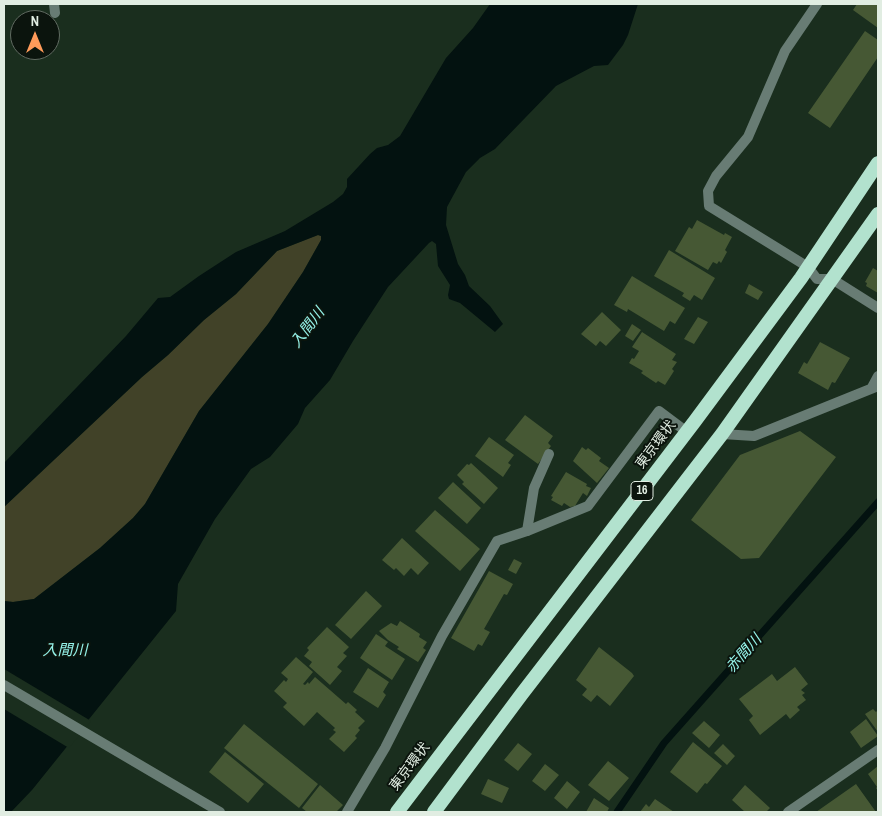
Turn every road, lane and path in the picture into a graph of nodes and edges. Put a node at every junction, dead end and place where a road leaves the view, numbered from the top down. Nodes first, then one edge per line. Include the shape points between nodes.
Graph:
1 (817, 4) edge
2 (878, 163) edge
3 (878, 214) edge
4 (808, 267) junction
5 (832, 280) junction
6 (878, 308) edge
7 (878, 376) edge
8 (875, 388) edge
9 (687, 432) junction
10 (722, 434) junction
11 (549, 454) dead end
12 (528, 532) junction
13 (4, 685) edge
14 (878, 750) edge
15 (220, 812) edge
16 (347, 812) edge
17 (396, 812) edge
18 (434, 812) edge
19 (788, 812) edge

1 - 4 street via 785,51 748,137 708,191 709,206
2 - 4 highway, 東京環状 / 16
3 - 5 highway, 16
4 - 5 street via 816,279
4 - 9 highway, 東京環状 / 16
5 - 6 street
5 - 10 highway, 16
7 - 8 street
8 - 10 street via 754,436
9 - 12 street via 659,411 588,506
9 - 17 highway, 東京環状 / 16
10 - 18 highway, 16
11 - 12 street via 534,488
12 - 16 street via 497,541
13 - 15 street
14 - 19 street

